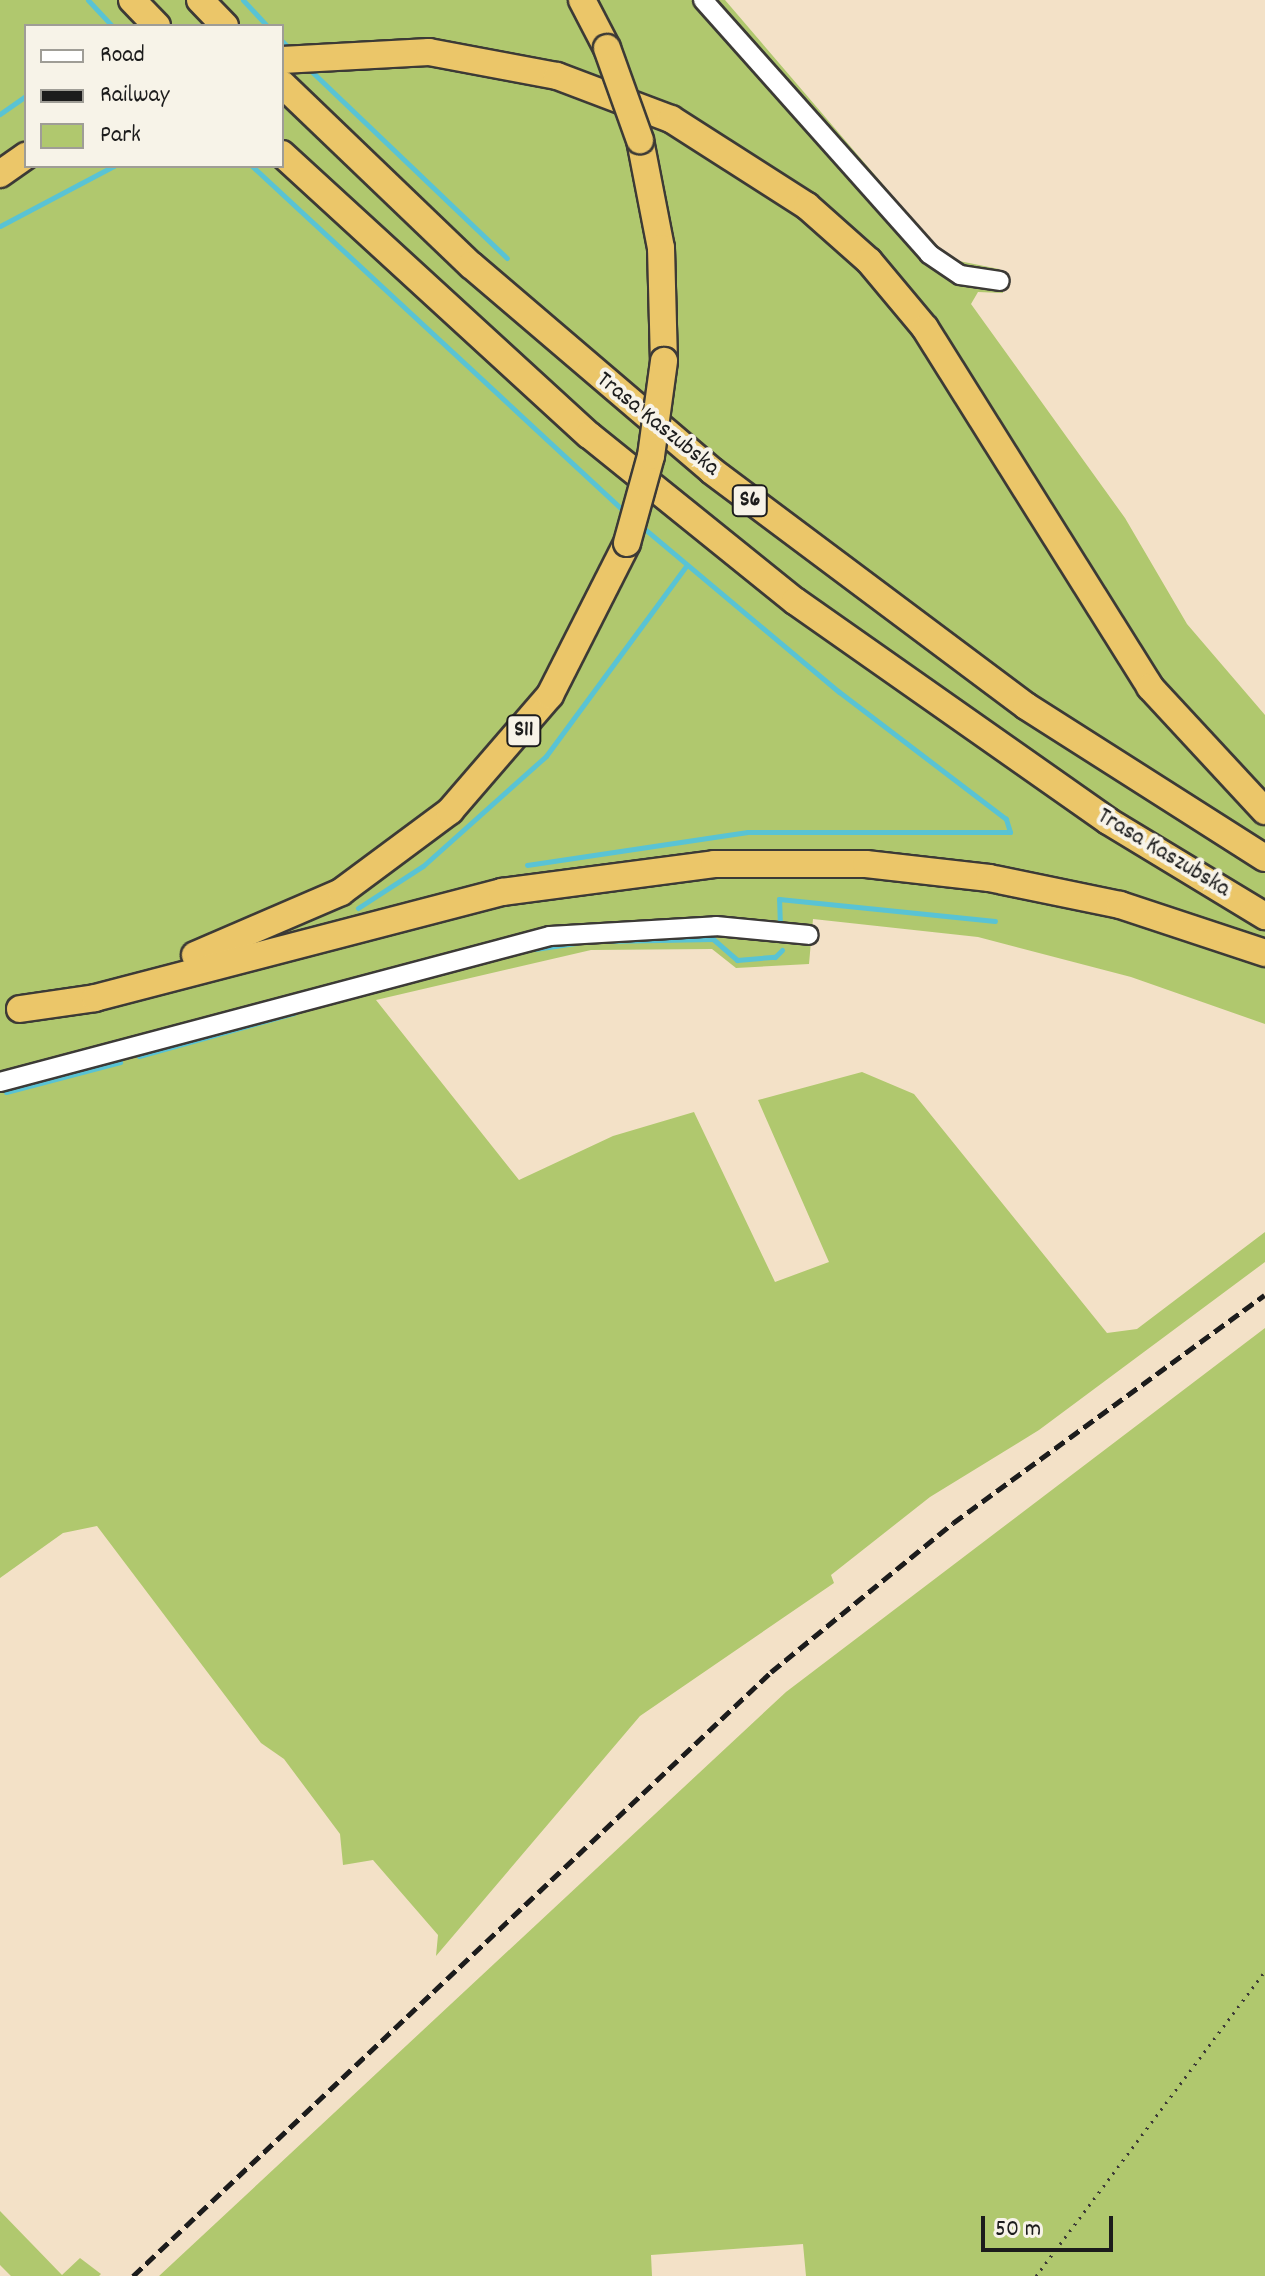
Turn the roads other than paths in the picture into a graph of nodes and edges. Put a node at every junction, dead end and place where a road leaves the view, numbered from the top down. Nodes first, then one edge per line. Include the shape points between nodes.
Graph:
1 (132, 0) edge
2 (200, 0) edge
3 (582, 0) edge
4 (703, 0) edge
5 (155, 24) edge
6 (223, 24) edge
7 (284, 60) edge
8 (284, 86) edge
9 (284, 156) edge
10 (24, 157) edge
11 (0, 174) edge
12 (1000, 281) dead end
13 (1265, 811) edge
14 (1265, 858) edge
15 (1265, 916) edge
16 (809, 935) dead end
17 (1265, 953) edge
18 (10, 1011) edge
19 (0, 1082) edge

1 - 5 highway
2 - 6 highway
3 - 18 highway, S11, bridge via 607,48 640,140 661,248 664,361 651,456 627,543 589,631 528,725 450,811 392,858 238,941
4 - 12 lane via 929,254 960,275
7 - 13 highway via 429,52 557,76 671,119 807,206 869,261 925,328 1150,687
8 - 14 highway, Trasa Kaszubska / S6 via 471,265 712,471 1014,698
9 - 15 highway, Trasa Kaszubska / S6 via 577,425 795,601 1081,804
10 - 11 highway
16 - 19 lane via 716,926 550,936
17 - 18 highway via 1132,908 989,878 866,864 714,864 502,892 95,998

